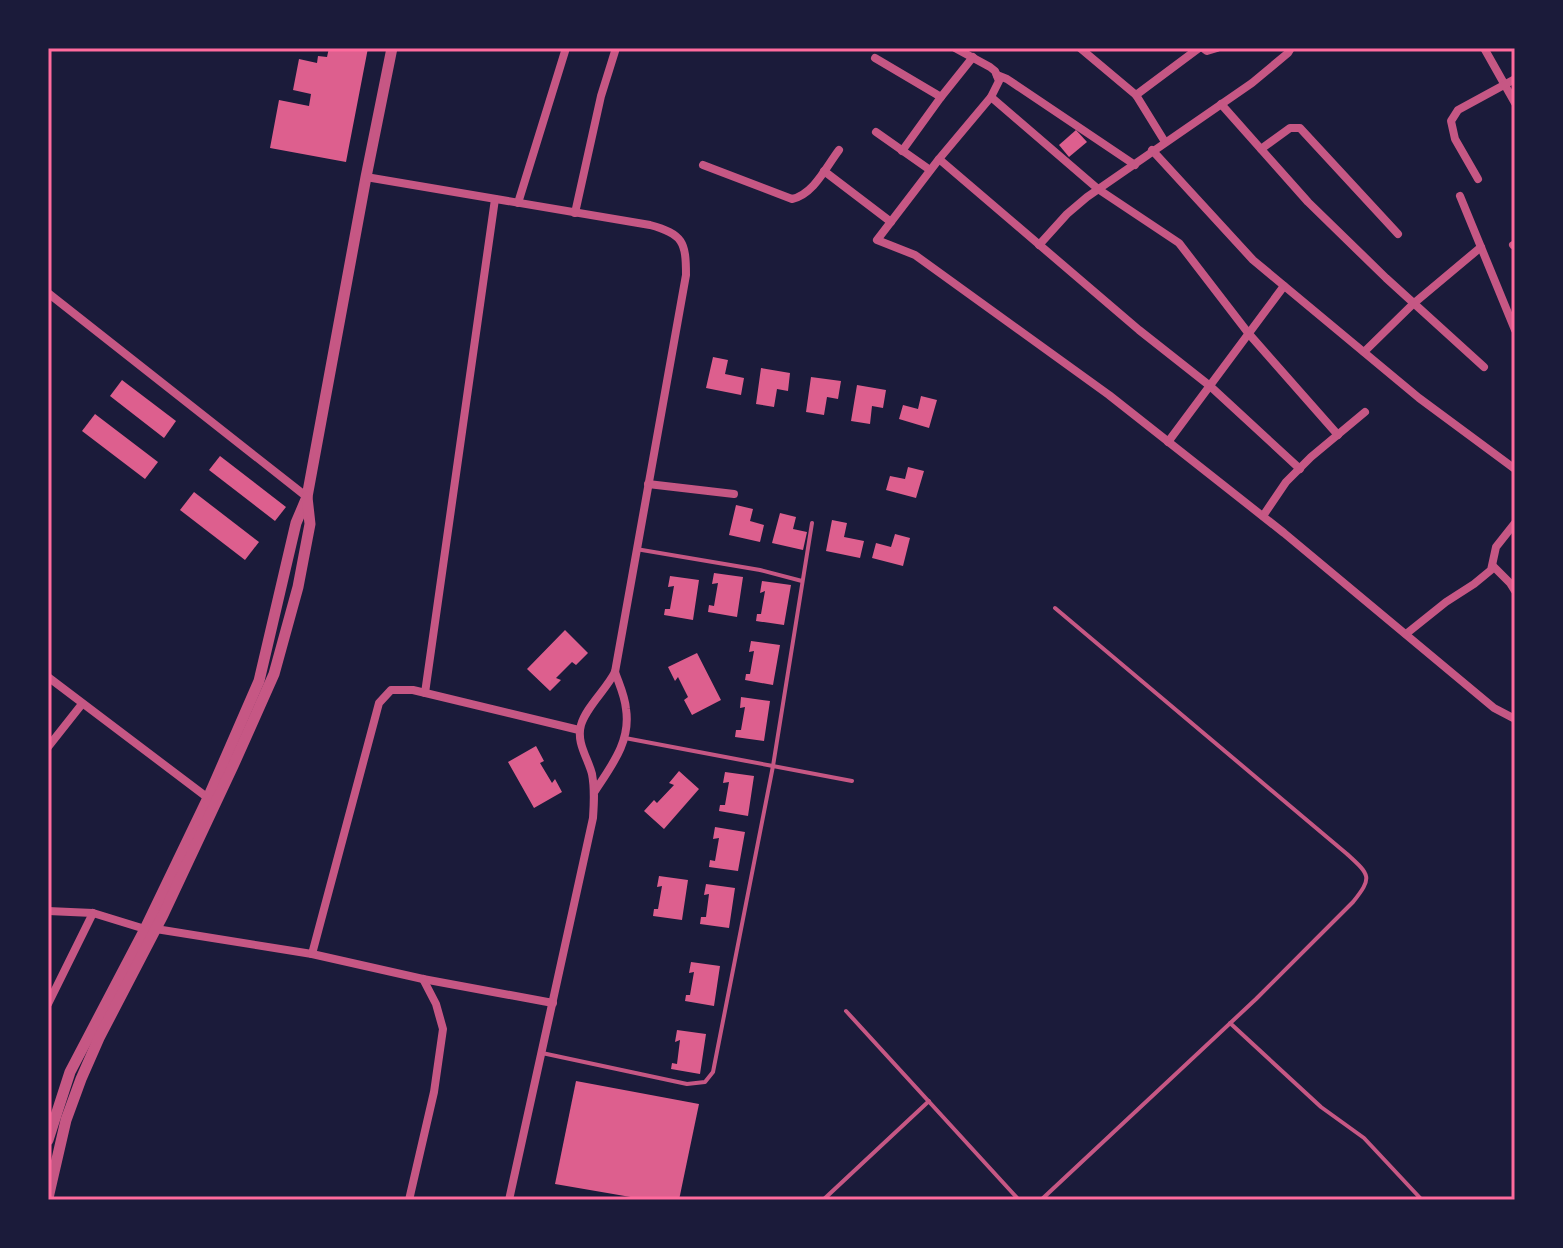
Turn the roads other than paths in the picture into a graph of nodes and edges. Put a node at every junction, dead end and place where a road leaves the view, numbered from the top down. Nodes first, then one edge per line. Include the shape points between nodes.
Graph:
1 (392, 48) edge
2 (566, 48) edge
3 (616, 48) edge
4 (1080, 48) edge
5 (1201, 48) edge
6 (1217, 48) edge
7 (1291, 48) edge
8 (1484, 48) edge
9 (961, 49) edge
10 (973, 57) junction
11 (875, 58) dead end
12 (997, 75) junction
13 (1515, 79) edge
14 (1505, 85) junction
15 (1136, 95) junction
16 (941, 97) junction
17 (991, 97) junction
18 (1515, 103) edge
19 (1221, 104) junction
20 (876, 132) dead end
21 (1165, 142) junction
22 (1261, 149) junction
23 (839, 150) dead end
24 (1152, 150) junction
25 (902, 151) junction
26 (939, 159) junction
27 (703, 165) dead end
28 (1135, 165) junction
29 (930, 170) junction
30 (824, 171) junction
31 (366, 177) junction
32 (1478, 179) dead end
33 (1098, 189) junction
34 (1460, 196) dead end
35 (495, 199) junction
36 (518, 203) junction
37 (575, 213) junction
38 (891, 222) junction
39 (1398, 234) dead end
40 (1039, 245) junction
41 (1481, 247) junction
42 (1284, 286) junction
43 (48, 293) edge
44 (1413, 304) junction
45 (1512, 317) edge
46 (1515, 330) edge
47 (1249, 334) junction
48 (1364, 352) junction
49 (1484, 367) dead end
50 (1210, 386) junction
51 (1365, 412) dead end
52 (1338, 435) junction
53 (1168, 442) junction
54 (1300, 469) junction
55 (1515, 469) edge
56 (648, 484) junction
57 (734, 494) dead end
58 (307, 497) junction
59 (1263, 516) junction
60 (812, 523) dead end
61 (1515, 523) edge
62 (636, 549) junction
63 (1493, 566) junction
64 (802, 581) junction
65 (1515, 591) edge
66 (1055, 608) dead end
67 (1406, 634) junction
68 (615, 672) junction
69 (48, 677) edge
70 (425, 693) junction
71 (82, 704) junction
72 (1515, 719) edge
73 (579, 730) junction
74 (625, 738) junction
75 (48, 747) edge
76 (773, 766) junction
77 (852, 781) dead end
78 (595, 792) junction
79 (208, 798) junction
80 (48, 911) edge
81 (93, 913) junction
82 (150, 929) junction
83 (312, 954) junction
84 (48, 975) edge
85 (62, 976) junction
86 (423, 979) junction
87 (553, 1003) junction
88 (48, 1004) edge
89 (846, 1011) dead end
90 (1230, 1023) junction
91 (542, 1053) junction
92 (929, 1101) junction
93 (48, 1140) edge
94 (48, 1198) edge
95 (409, 1200) edge
96 (509, 1200) edge
97 (823, 1200) edge
98 (1019, 1200) edge
99 (1041, 1200) edge
100 (1422, 1200) edge

1 - 31 street
2 - 36 street
3 - 37 street
4 - 15 street
5 - 6 street
5 - 15 street
7 - 19 street
8 - 14 street
9 - 10 street
10 - 12 street
10 - 16 street
11 - 16 street
12 - 17 street
12 - 28 street
13 - 14 street
14 - 18 street
14 - 32 street via 1458,110 1451,121
15 - 21 street
16 - 25 street
17 - 26 street
17 - 33 street
19 - 21 street
19 - 22 street
20 - 25 street
21 - 24 street
22 - 39 street via 1283,131 1300,128
22 - 44 street
23 - 30 street
24 - 28 street
24 - 42 street via 1253,260
25 - 29 street
26 - 29 street
26 - 40 street
27 - 30 street via 792,199 812,187
28 - 33 street
29 - 38 street
30 - 38 street
31 - 35 street
31 - 58 street
33 - 40 street
33 - 47 street via 1179,243
34 - 41 street
35 - 36 street
35 - 70 street
36 - 37 street
37 - 56 street via 666,230 684,244 686,275
38 - 53 street via 877,240 915,255
40 - 50 street
41 - 44 street
41 - 45 street
42 - 47 street
42 - 48 street
43 - 58 street
44 - 48 street
44 - 49 street
45 - 46 street
47 - 50 street
47 - 52 street
48 - 55 street
50 - 53 street
50 - 54 street
51 - 52 street
52 - 54 street
53 - 59 street
54 - 59 street
56 - 57 street
56 - 62 street
58 - 79 street via 296,523 259,681
58 - 82 street via 310,524 274,674
59 - 67 street
60 - 64 lane
61 - 63 street via 1496,547
62 - 64 lane
62 - 68 street
63 - 65 street
63 - 67 street
64 - 76 lane
66 - 90 lane via 1347,854 1366,877 1353,902
67 - 72 street via 1494,708
68 - 73 street
68 - 74 street via 626,708
69 - 71 street
70 - 73 street
70 - 83 street via 391,690 379,703
71 - 75 street
71 - 79 street
73 - 78 street
74 - 76 lane
74 - 78 street
76 - 77 lane
76 - 91 lane via 716,1059 705,1082 687,1084
78 - 87 street
79 - 82 street
80 - 81 street
81 - 82 street
81 - 85 street
82 - 83 street
82 - 93 street via 70,1072
82 - 94 street via 81,1079
83 - 86 street
84 - 85 street
85 - 88 street
86 - 87 street
86 - 95 street via 443,1029
87 - 91 street
89 - 92 lane
90 - 99 lane
90 - 100 lane via 1321,1107 1364,1138
91 - 96 street
92 - 97 lane
92 - 98 lane

